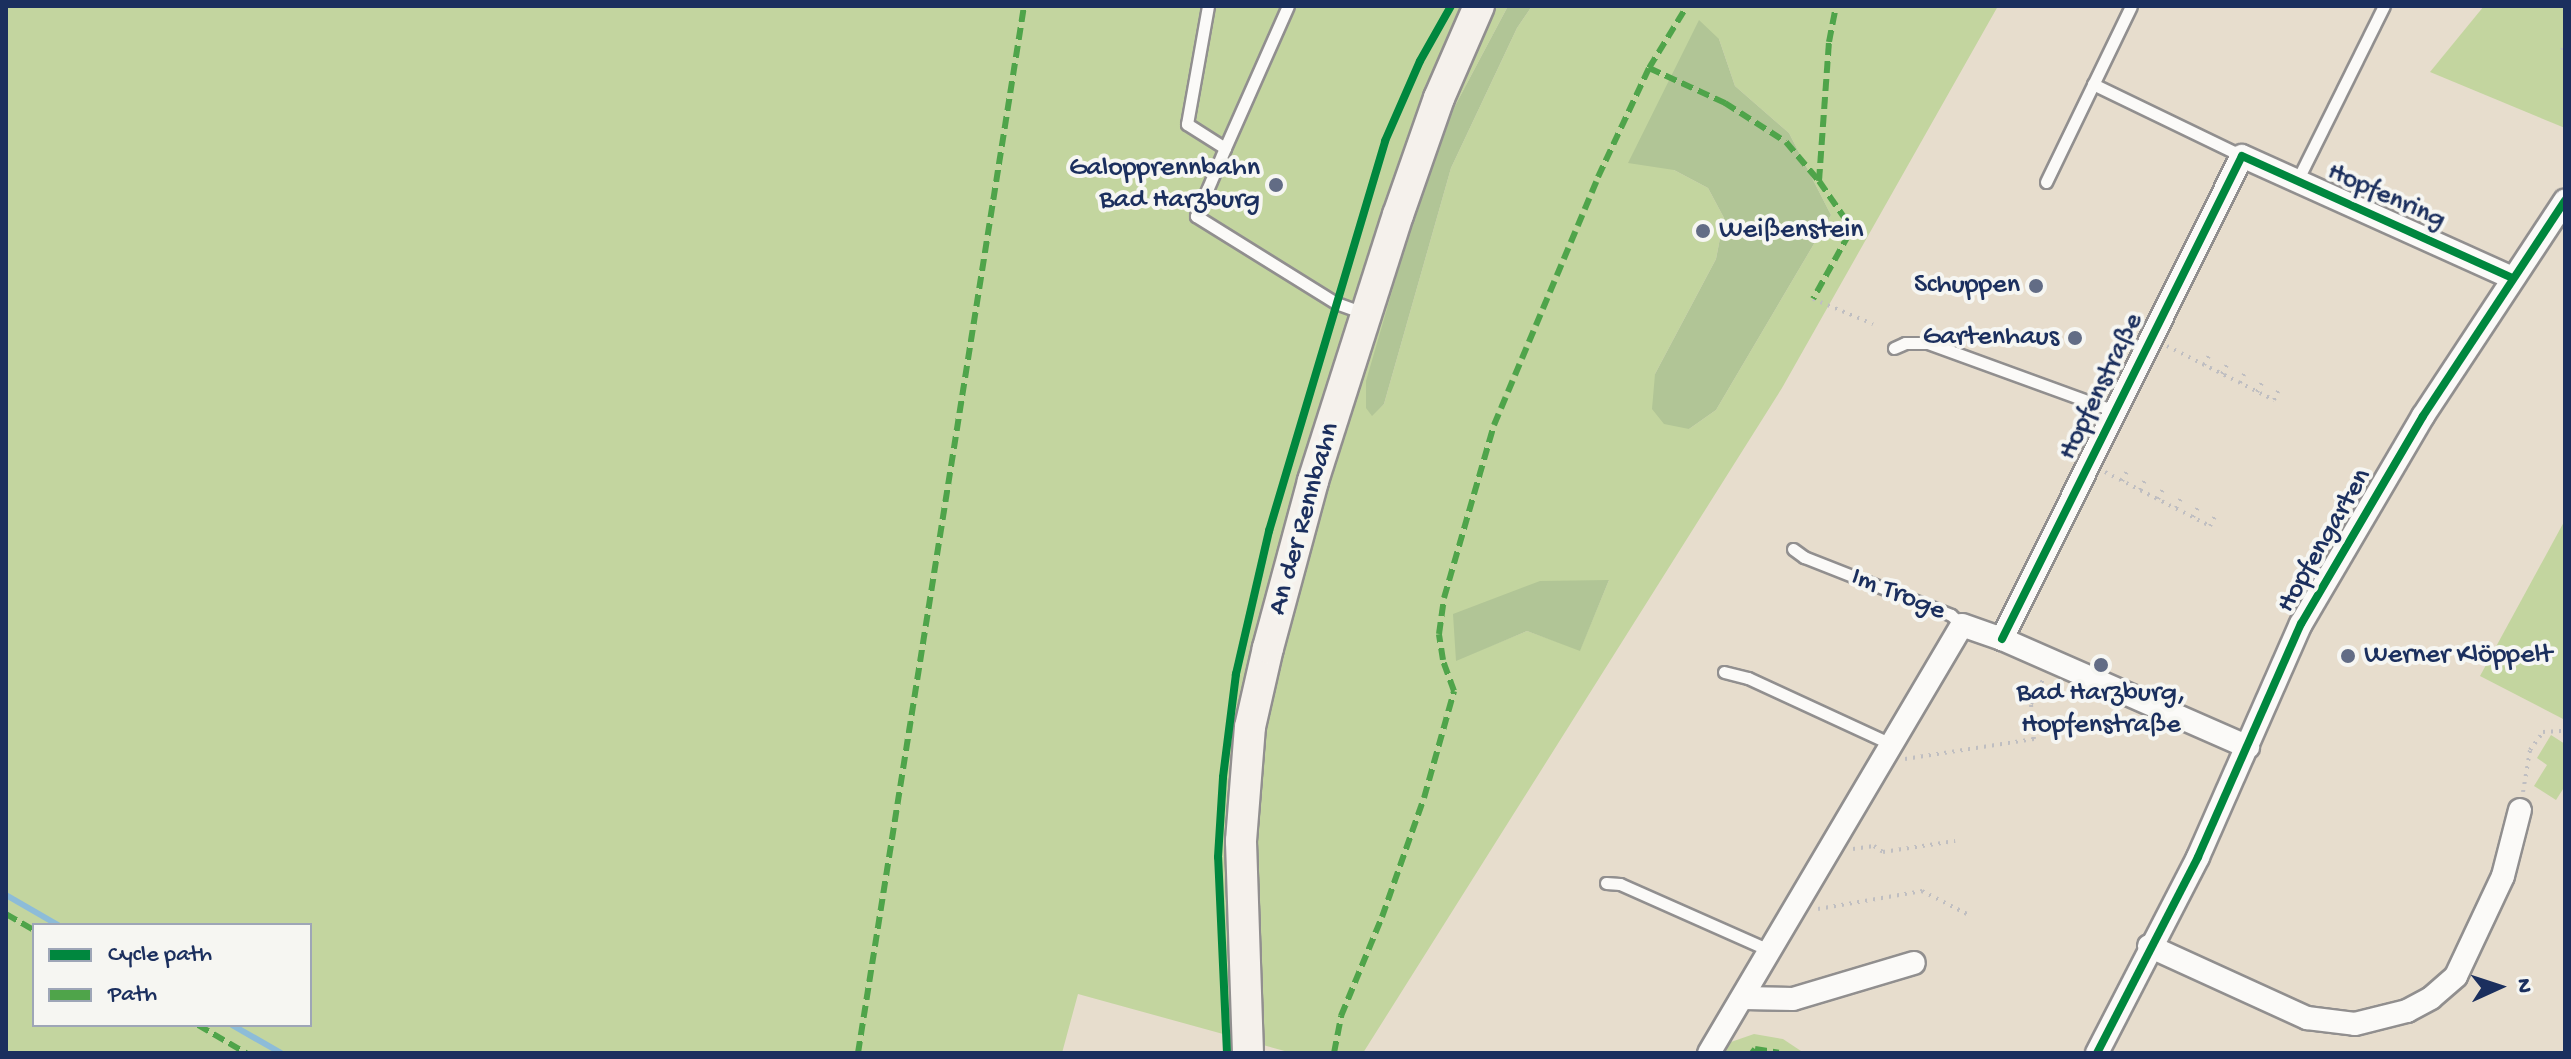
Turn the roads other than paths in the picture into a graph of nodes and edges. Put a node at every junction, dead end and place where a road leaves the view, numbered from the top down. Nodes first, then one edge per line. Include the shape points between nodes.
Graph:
1 (1208, 6) edge
2 (1288, 6) edge
3 (1479, 6) edge
4 (2131, 6) edge
5 (2384, 6) edge
6 (2093, 84) junction
7 (1225, 148) junction
8 (2242, 156) junction
9 (2297, 181) junction
10 (2046, 182) dead end
11 (2565, 201) edge
12 (2512, 278) junction
13 (1366, 314) junction
14 (1894, 348) dead end
15 (2115, 411) junction
16 (1793, 549) dead end
17 (1962, 625) junction
18 (2002, 639) junction
19 (1724, 672) dead end
20 (2248, 747) junction
21 (1885, 753) junction
22 (2520, 810) road end
23 (1606, 883) dead end
24 (2149, 946) junction
25 (1771, 951) junction
26 (1914, 963) dead end
27 (1744, 998) junction
28 (1248, 1053) edge
29 (1709, 1053) edge
30 (2097, 1053) edge

1 - 7 lane via 1187,124
2 - 7 lane
3 - 13 main road, An der Rennbahn via 1439,98
4 - 6 lane
5 - 9 lane, Hopfenring
6 - 8 lane, Hopfenring
6 - 10 lane
7 - 13 lane via 1196,216 1336,303
8 - 9 street, Hopfenring
8 - 15 street, Hopfenstraße
9 - 12 street, Hopfenring
11 - 12 street, Hopfengarten
12 - 20 street, Hopfengarten via 2423,416 2301,624
13 - 28 main road, An der Rennbahn via 1313,481 1250,727 1241,841
14 - 15 lane, Hopfenstraße via 1928,343
15 - 18 street, Hopfenstraße
16 - 17 lane, Im Troge via 1951,615
17 - 18 street
17 - 21 street, Im Troge
18 - 20 street
19 - 21 lane via 1748,678
20 - 24 street, Hopfengarten via 2198,857
21 - 25 street, Im Troge
22 - 24 street via 2503,876 2456,976 2407,1011 2355,1024 2307,1018
23 - 25 lane via 1620,884
24 - 30 street, Hopfengarten
25 - 27 street, Im Troge
26 - 27 street via 1793,999
27 - 29 street, Im Troge

